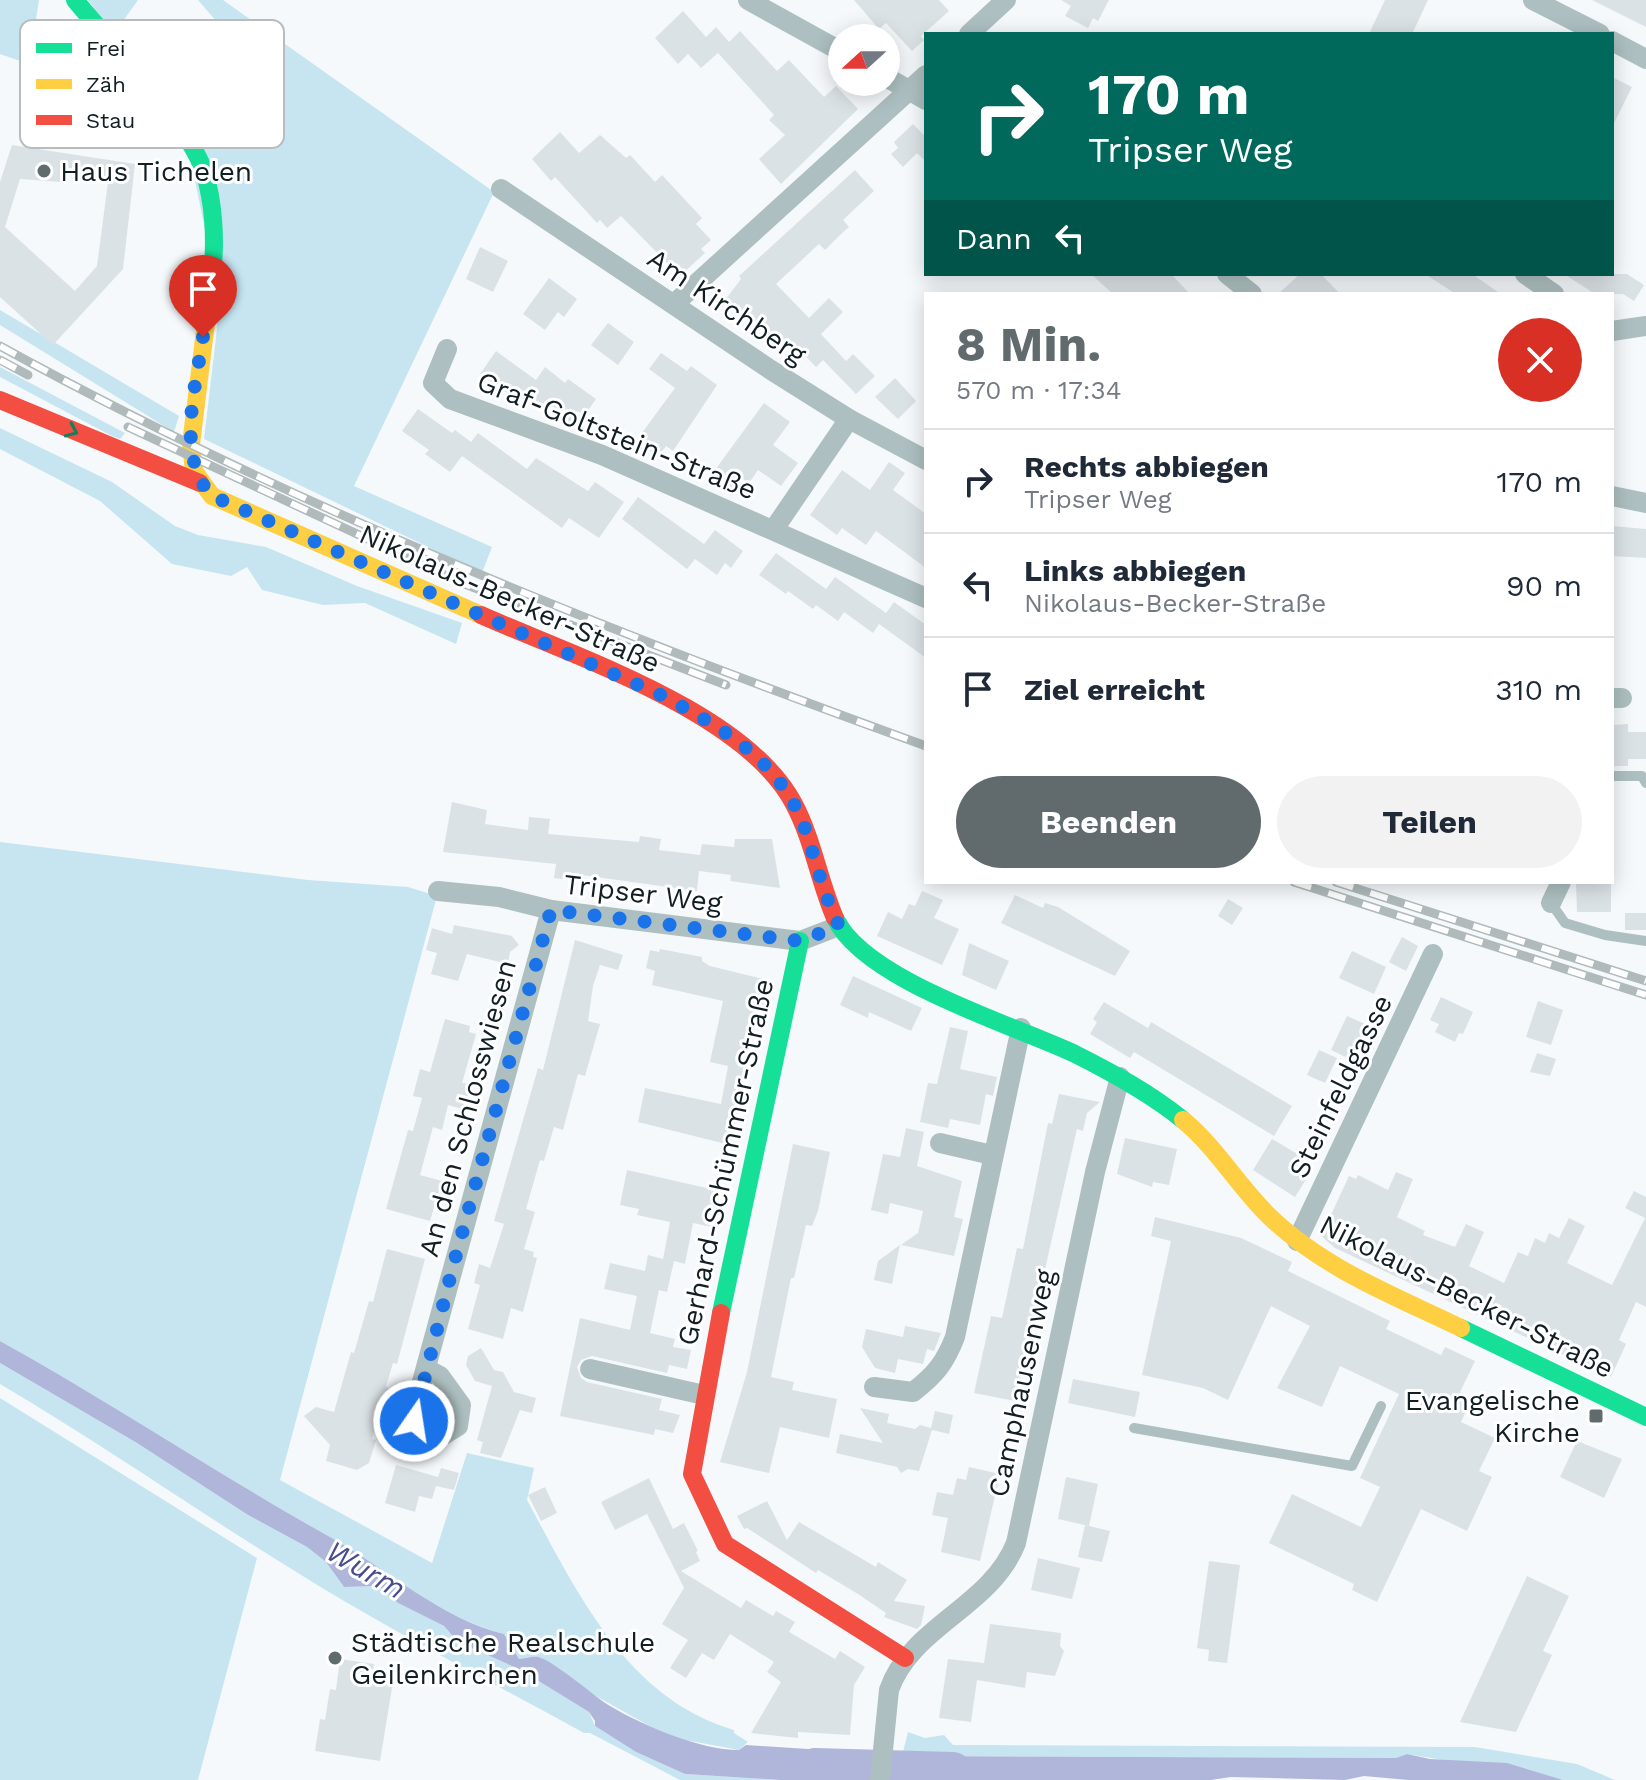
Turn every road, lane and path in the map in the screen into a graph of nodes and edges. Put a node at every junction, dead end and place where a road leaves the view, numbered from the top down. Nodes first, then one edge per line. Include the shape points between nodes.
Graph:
1 (75, 0) edge
2 (748, 0) edge
3 (1006, 0) edge
4 (1533, 0) edge
5 (91, 20) edge
6 (971, 32) edge
7 (1596, 32) edge
8 (1614, 42) edge
9 (828, 44) edge
10 (1646, 59) edge
11 (900, 85) edge
12 (918, 95) edge
13 (192, 148) edge
14 (501, 189) dead end
15 (1230, 276) edge
16 (1528, 276) edge
17 (1250, 292) edge
18 (1551, 292) edge
19 (674, 304) junction
20 (1646, 326) edge
21 (1614, 331) edge
22 (447, 349) dead end
23 (0, 400) edge
24 (849, 419) junction
25 (924, 459) edge
26 (200, 483) junction
27 (1614, 496) edge
28 (1646, 503) edge
29 (774, 529) junction
30 (924, 597) edge
31 (1614, 776) edge
32 (1646, 783) edge
33 (1560, 884) edge
34 (438, 891) dead end
35 (1551, 903) joint
36 (551, 910) junction
37 (839, 926) junction
38 (800, 941) junction
39 (1646, 941) edge
40 (1433, 954) dead end
41 (1021, 1028) junction
42 (1120, 1077) junction
43 (940, 1143) dead end
44 (992, 1155) junction
45 (1297, 1241) junction
46 (427, 1369) dead end
47 (590, 1369) dead end
48 (874, 1387) dead end
49 (704, 1395) junction
50 (1381, 1406) dead end
51 (1646, 1417) edge
52 (1134, 1428) dead end
53 (905, 1658) junction
54 (880, 1780) edge

1 - 5 main road
2 - 9 street
3 - 6 street
4 - 7 street
8 - 10 street
11 - 12 street
12 - 19 street
13 - 26 main road via 212,204 214,236 191,444
14 - 19 street, Am Kirchberg
15 - 17 street
16 - 18 street
19 - 24 street, Am Kirchberg
20 - 21 street
22 - 29 street, Graf-Goltstein-Straße via 433,383 450,399 597,453
23 -> 26 main road, Nikolaus-Becker-Straße
24 - 25 street, Am Kirchberg
24 - 29 street, Graf-Goltstein-Straße
26 - 37 main road, Nikolaus-Becker-Straße via 212,496 661,695 730,732 773,772 791,799
27 - 28 street
29 - 30 street, Graf-Goltstein-Straße
31 - 32 lane via 1642,776
33 - 35 street
34 - 36 street, Tripser Weg via 499,897
35 - 39 lane via 1565,923
36 - 38 street, Tripser Weg
36 - 46 street, An den Schlosswiesen
37 - 38 street, Tripser Weg
37 - 41 main road, Nikolaus-Becker-Straße via 881,965 940,996
38 - 49 main road, Gerhard-Schümmer-Straße
40 - 45 street, Steinfeldgasse
41 - 42 main road, Nikolaus-Becker-Straße
41 - 44 street
42 - 45 main road, Nikolaus-Becker-Straße via 1204,1138 1269,1216
42 - 53 street, Camphausenweg via 1012,1553 989,1588
43 - 44 street
44 - 48 street via 947,1360 913,1392
45 - 51 main road, Nikolaus-Becker-Straße via 1358,1279
47 - 49 street
49 - 53 main road, Gerhard-Schümmer-Straße via 692,1474 725,1544
50 - 52 lane via 1352,1466
53 - 54 street via 889,1690

